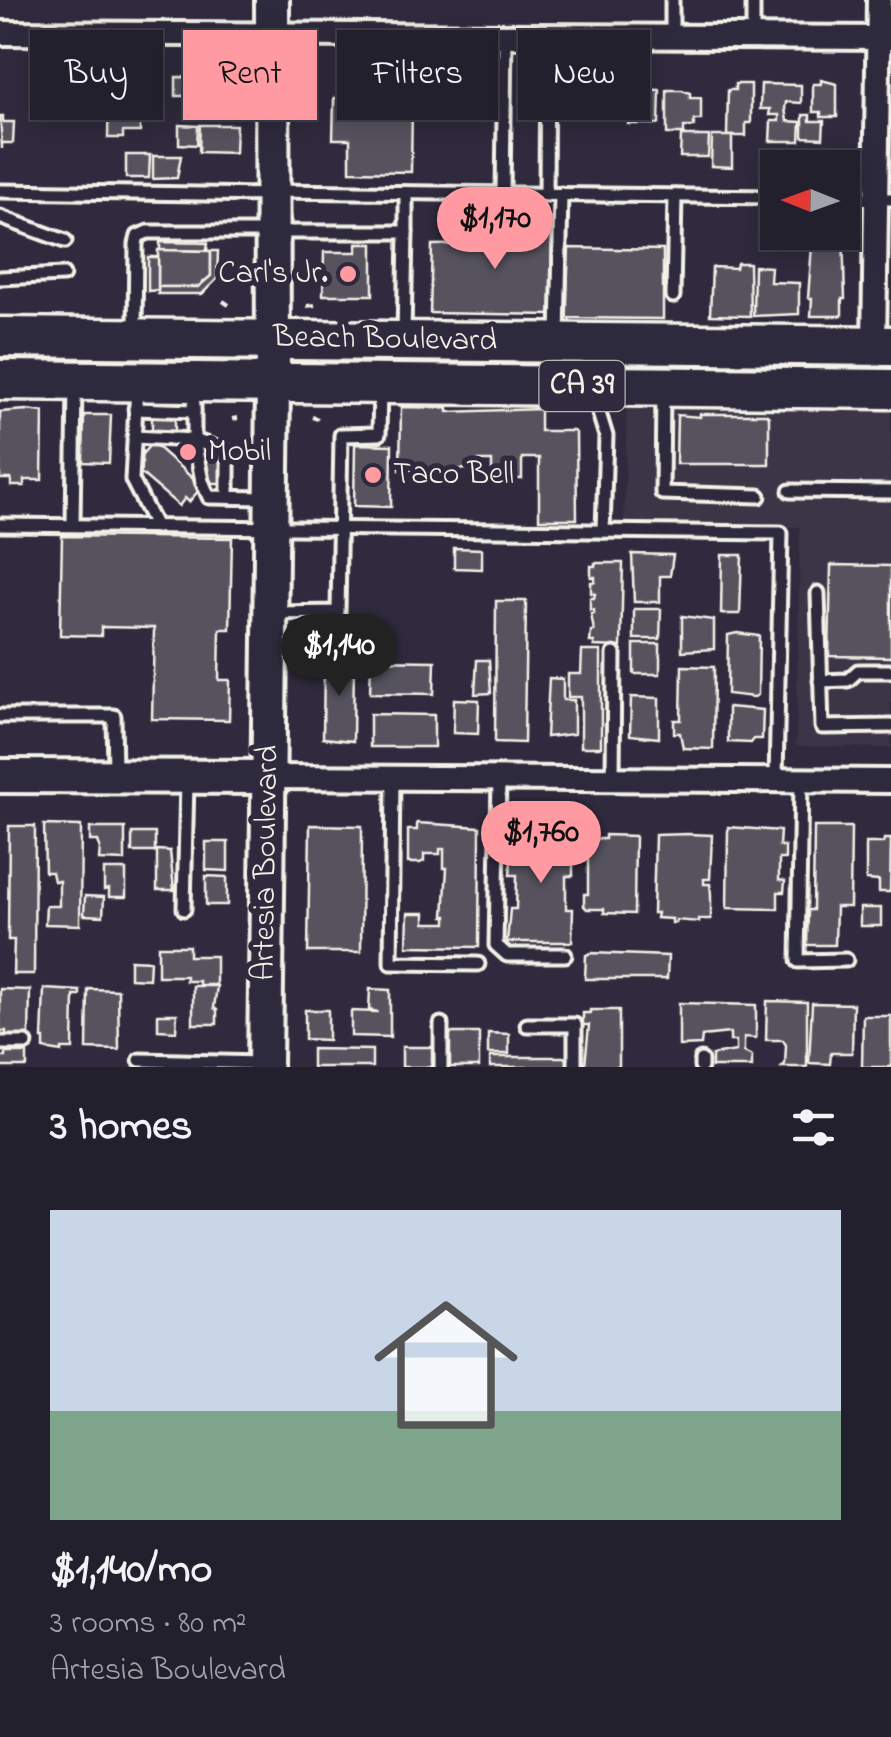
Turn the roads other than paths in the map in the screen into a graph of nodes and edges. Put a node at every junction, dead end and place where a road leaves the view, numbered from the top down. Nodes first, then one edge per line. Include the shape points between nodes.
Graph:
1 (272, 0) edge
2 (672, 0) edge
3 (753, 0) edge
4 (879, 0) edge
5 (272, 30) edge
6 (0, 33) edge
7 (183, 35) edge
8 (317, 36) edge
9 (506, 37) junction
10 (518, 37) edge
11 (650, 37) edge
12 (672, 37) junction
13 (753, 38) junction
14 (885, 38) edge
15 (273, 120) edge
16 (546, 120) edge
17 (0, 191) edge
18 (406, 192) junction
19 (274, 193) junction
20 (504, 193) junction
21 (561, 194) junction
22 (546, 195) junction
23 (675, 196) junction
24 (760, 197) edge
25 (884, 199) edge
26 (0, 217) edge
27 (274, 232) junction
28 (406, 232) junction
29 (65, 241) dead end
30 (64, 275) dead end
31 (0, 278) edge
32 (673, 296) dead end
33 (0, 336) edge
34 (135, 338) junction
35 (273, 339) junction
36 (404, 340) junction
37 (558, 342) junction
38 (882, 346) edge
39 (0, 380) edge
40 (75, 381) junction
41 (273, 384) junction
42 (380, 384) junction
43 (590, 386) junction
44 (664, 386) junction
45 (891, 389) edge
46 (136, 396) junction
47 (194, 397) junction
48 (134, 437) junction
49 (194, 440) junction
50 (790, 491) dead end
51 (891, 492) edge
52 (758, 496) dead end
53 (228, 497) junction
54 (272, 514) junction
55 (0, 524) edge
56 (73, 526) junction
57 (156, 527) junction
58 (339, 530) junction
59 (603, 532) junction
60 (818, 594) dead end
61 (270, 613) junction
62 (614, 654) dead end
63 (891, 671) edge
64 (820, 681) junction
65 (0, 716) edge
66 (891, 726) edge
67 (0, 776) edge
68 (114, 776) junction
69 (187, 776) junction
70 (268, 777) junction
71 (393, 778) junction
72 (499, 778) junction
73 (613, 779) junction
74 (776, 780) junction
75 (801, 780) junction
76 (891, 780) edge
77 (184, 910) dead end
78 (566, 955) dead end
79 (846, 960) dead end
80 (478, 964) dead end
81 (441, 1024) dead end
82 (528, 1026) dead end
83 (0, 1043) edge
84 (26, 1043) dead end
85 (140, 1060) dead end
86 (265, 1065) edge
87 (441, 1067) edge
88 (575, 1067) edge

1 - 5 main road, Artesia Boulevard
2 - 12 lane
3 - 13 lane
4 - 14 street
6 - 7 street
8 - 9 street
9 - 10 street
9 - 20 lane
11 - 12 street
12 - 13 street
13 - 14 street
14 - 25 street
15 - 19 main road, Artesia Boulevard
16 - 22 lane
17 - 19 lane
18 - 19 lane
18 - 20 lane
18 - 28 lane
19 - 27 main road, Artesia Boulevard
20 - 22 lane
21 - 22 lane
21 - 23 lane
21 - 37 lane
23 - 24 lane
23 - 32 lane
25 - 38 street
26 - 29 lane
27 - 28 lane
27 - 34 lane via 138,236
27 - 35 main road, Artesia Boulevard
28 - 36 lane
30 - 31 lane
33 - 34 main road, Beach Boulevard / CA 39
34 - 35 main road, Beach Boulevard / CA 39
35 - 36 main road, Beach Boulevard / CA 39
35 - 41 main road, Artesia Boulevard
36 - 37 main road, Beach Boulevard / CA 39
37 - 38 main road, Beach Boulevard / CA 39
39 - 40 main road, Beach Boulevard / CA 39
40 - 46 main road, Beach Boulevard / CA 39
40 - 56 lane
41 - 42 main road, Beach Boulevard / CA 39
41 - 47 main road, Beach Boulevard / CA 39
41 - 54 main road, Artesia Boulevard
42 - 43 main road, Beach Boulevard / CA 39
42 - 58 lane via 379,434 340,435
43 - 44 main road, Beach Boulevard / CA 39
43 - 59 lane via 606,436
44 - 45 main road, Beach Boulevard / CA 39
44 - 52 lane via 662,493
46 - 47 main road, Beach Boulevard / CA 39
46 - 48 lane
47 - 49 lane
48 - 49 lane
48 - 57 lane via 132,480
49 - 53 lane via 209,496
49 - 53 lane via 228,452
50 - 51 lane
53 - 54 lane
54 - 57 lane
54 - 58 lane
54 - 61 main road, Artesia Boulevard
55 - 56 lane
56 - 57 lane
58 - 59 lane
58 - 61 lane via 338,612
59 - 74 lane via 781,532
60 - 64 lane
61 - 70 main road, Artesia Boulevard
62 - 73 lane
63 - 64 lane
64 - 66 lane via 822,726
65 - 68 lane via 114,716
67 - 68 main road
68 - 69 main road
69 - 70 main road
69 - 77 lane
70 - 71 street
70 - 86 main road, Artesia Boulevard
71 - 72 street
71 - 80 lane via 391,963
72 - 73 street
72 - 78 lane via 496,945 506,955
73 - 74 street
74 - 75 street
75 - 76 street
75 - 79 lane via 798,961
81 - 87 lane
82 - 88 lane via 574,1025
83 - 84 lane
85 - 86 lane

